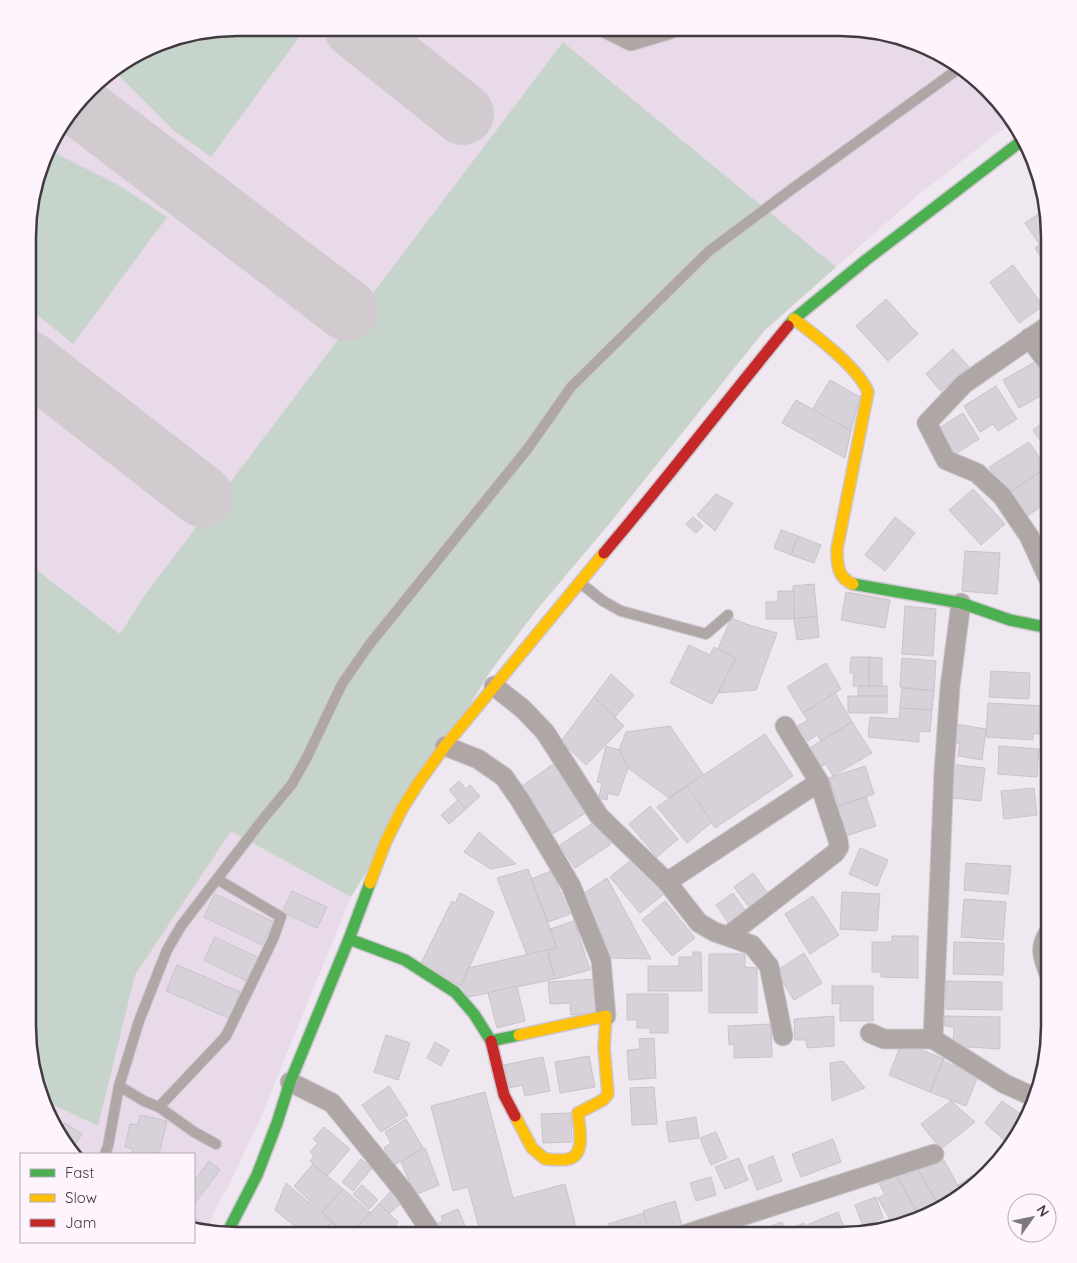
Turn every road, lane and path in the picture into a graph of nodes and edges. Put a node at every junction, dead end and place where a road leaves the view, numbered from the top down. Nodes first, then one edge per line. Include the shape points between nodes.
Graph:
1 (621, 36) edge
2 (648, 36) edge
3 (955, 73) edge
4 (1018, 144) edge
5 (794, 319) junction
6 (1041, 331) edge
7 (1029, 338) junction
8 (1041, 354) edge
9 (1041, 563) edge
10 (579, 582) junction
11 (960, 603) junction
12 (728, 615) dead end
13 (1041, 626) edge
14 (494, 686) junction
15 (785, 726) dead end
16 (445, 746) junction
17 (819, 782) junction
18 (217, 878) junction
19 (667, 882) junction
20 (729, 936) junction
21 (349, 939) junction
22 (606, 1016) junction
23 (870, 1033) dead end
24 (782, 1036) dead end
25 (933, 1039) junction
26 (491, 1041) junction
27 (290, 1082) junction
28 (119, 1086) junction
29 (1028, 1094) edge
30 (159, 1107) junction
31 (216, 1144) dead end
32 (105, 1153) edge
33 (934, 1154) dead end
34 (234, 1227) edge
35 (427, 1227) edge
36 (708, 1227) edge

1 - 2 street via 631,41
3 - 18 lane via 709,251 571,387 529,447 369,645 342,684 292,784
4 - 5 main road
5 - 10 main road via 655,493
5 - 11 main road via 823,341 860,378 868,391 837,549 836,568 840,576 850,583
6 - 7 street
7 - 8 street
7 - 9 street via 964,384 927,423 946,460 977,473 1002,496
10 - 12 lane via 603,602 621,611 706,634
10 - 14 main road
11 - 13 main road
11 - 25 street via 947,724
14 - 16 main road
14 - 19 street via 545,732 599,816
15 - 17 street
16 - 21 main road via 402,809 386,841
16 - 22 street via 478,759 504,777 553,855 571,886 600,960
17 - 19 street
17 - 20 street via 839,847
18 - 28 lane via 167,950 139,1020
18 - 30 lane via 281,917 226,1036
19 - 20 street via 699,923
20 - 24 street via 752,945 770,966
21 - 26 main road via 406,960 455,992
21 - 27 main road
22 - 26 main road
22 - 26 main road via 604,1048 608,1094 603,1100 578,1112 580,1150 568,1159 545,1158 532,1148 504,1095
23 - 25 street via 884,1039
25 - 29 street via 1005,1084
27 - 34 main road via 257,1175
27 - 35 street via 332,1103
28 - 30 lane
28 - 32 lane
30 - 31 lane
33 - 36 street

